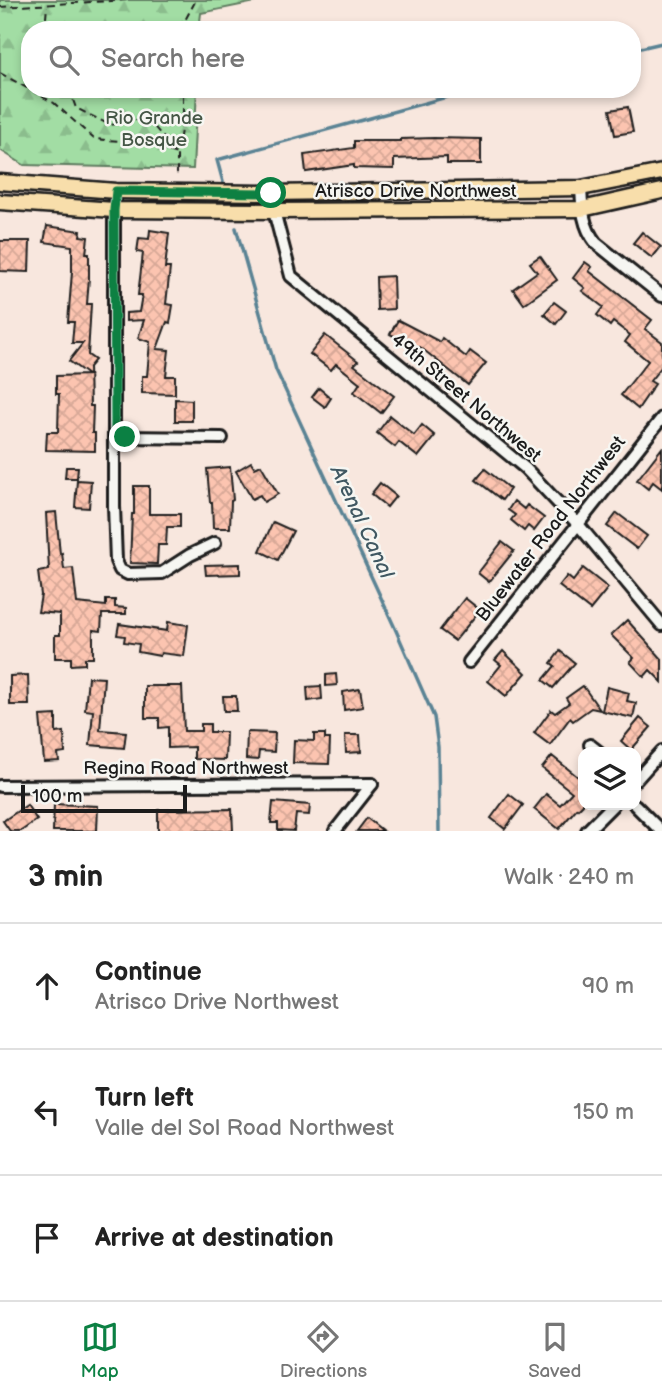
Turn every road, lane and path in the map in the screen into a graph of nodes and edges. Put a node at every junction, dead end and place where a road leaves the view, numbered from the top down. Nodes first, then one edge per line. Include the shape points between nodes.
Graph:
1 (129, 0) edge
2 (195, 0) edge
3 (47, 5) junction
4 (0, 7) edge
5 (46, 21) edge
6 (184, 21) edge
7 (0, 73) edge
8 (21, 85) edge
9 (45, 98) edge
10 (72, 98) edge
11 (183, 98) edge
12 (177, 154) junction
13 (662, 173) edge
14 (0, 182) edge
15 (177, 183) dead end
16 (581, 188) junction
17 (116, 191) junction
18 (662, 191) edge
19 (271, 193) junction
20 (0, 202) edge
21 (582, 209) junction
22 (114, 210) junction
23 (274, 211) junction
24 (662, 296) edge
25 (662, 418) edge
26 (115, 437) junction
27 (222, 438) dead end
28 (577, 523) junction
29 (215, 543) dead end
30 (662, 625) edge
31 (468, 662) dead end
32 (662, 751) edge
33 (641, 774) edge
34 (0, 786) edge
35 (608, 810) edge
36 (640, 810) edge
37 (335, 831) edge
38 (587, 831) edge
39 (661, 831) edge

1 - 3 path
2 - 6 path
3 - 4 path
3 - 5 path
7 - 8 path
9 - 12 path via 94,139 145,143
10 - 12 path via 76,107 110,125 147,118
11 - 12 path
12 - 15 path
13 - 16 main road, Atrisco Drive Northwest
14 - 17 main road, Atrisco Drive Northwest
16 - 19 main road, Atrisco Drive Northwest
16 - 21 street
17 - 19 main road, Atrisco Drive Northwest
17 - 22 street
18 - 21 main road, Atrisco Drive Northwest
19 - 23 street, 49th Street Northwest
20 - 22 main road, Atrisco Drive Northwest
21 - 23 main road, Atrisco Drive Northwest
21 - 24 street via 588,233 596,243
22 - 23 main road, Atrisco Drive Northwest
22 - 26 street
23 - 28 street, 49th Street Northwest via 291,276 525,468
25 - 28 street, Bluewater Road Northwest
26 - 27 street
26 - 29 street via 116,561 120,570 162,573
28 - 30 street, 49th Street Northwest
28 - 31 street, Bluewater Road Northwest
32 - 33 street
34 - 37 street, Regina Road Northwest via 372,784
35 - 38 street
36 - 39 street

